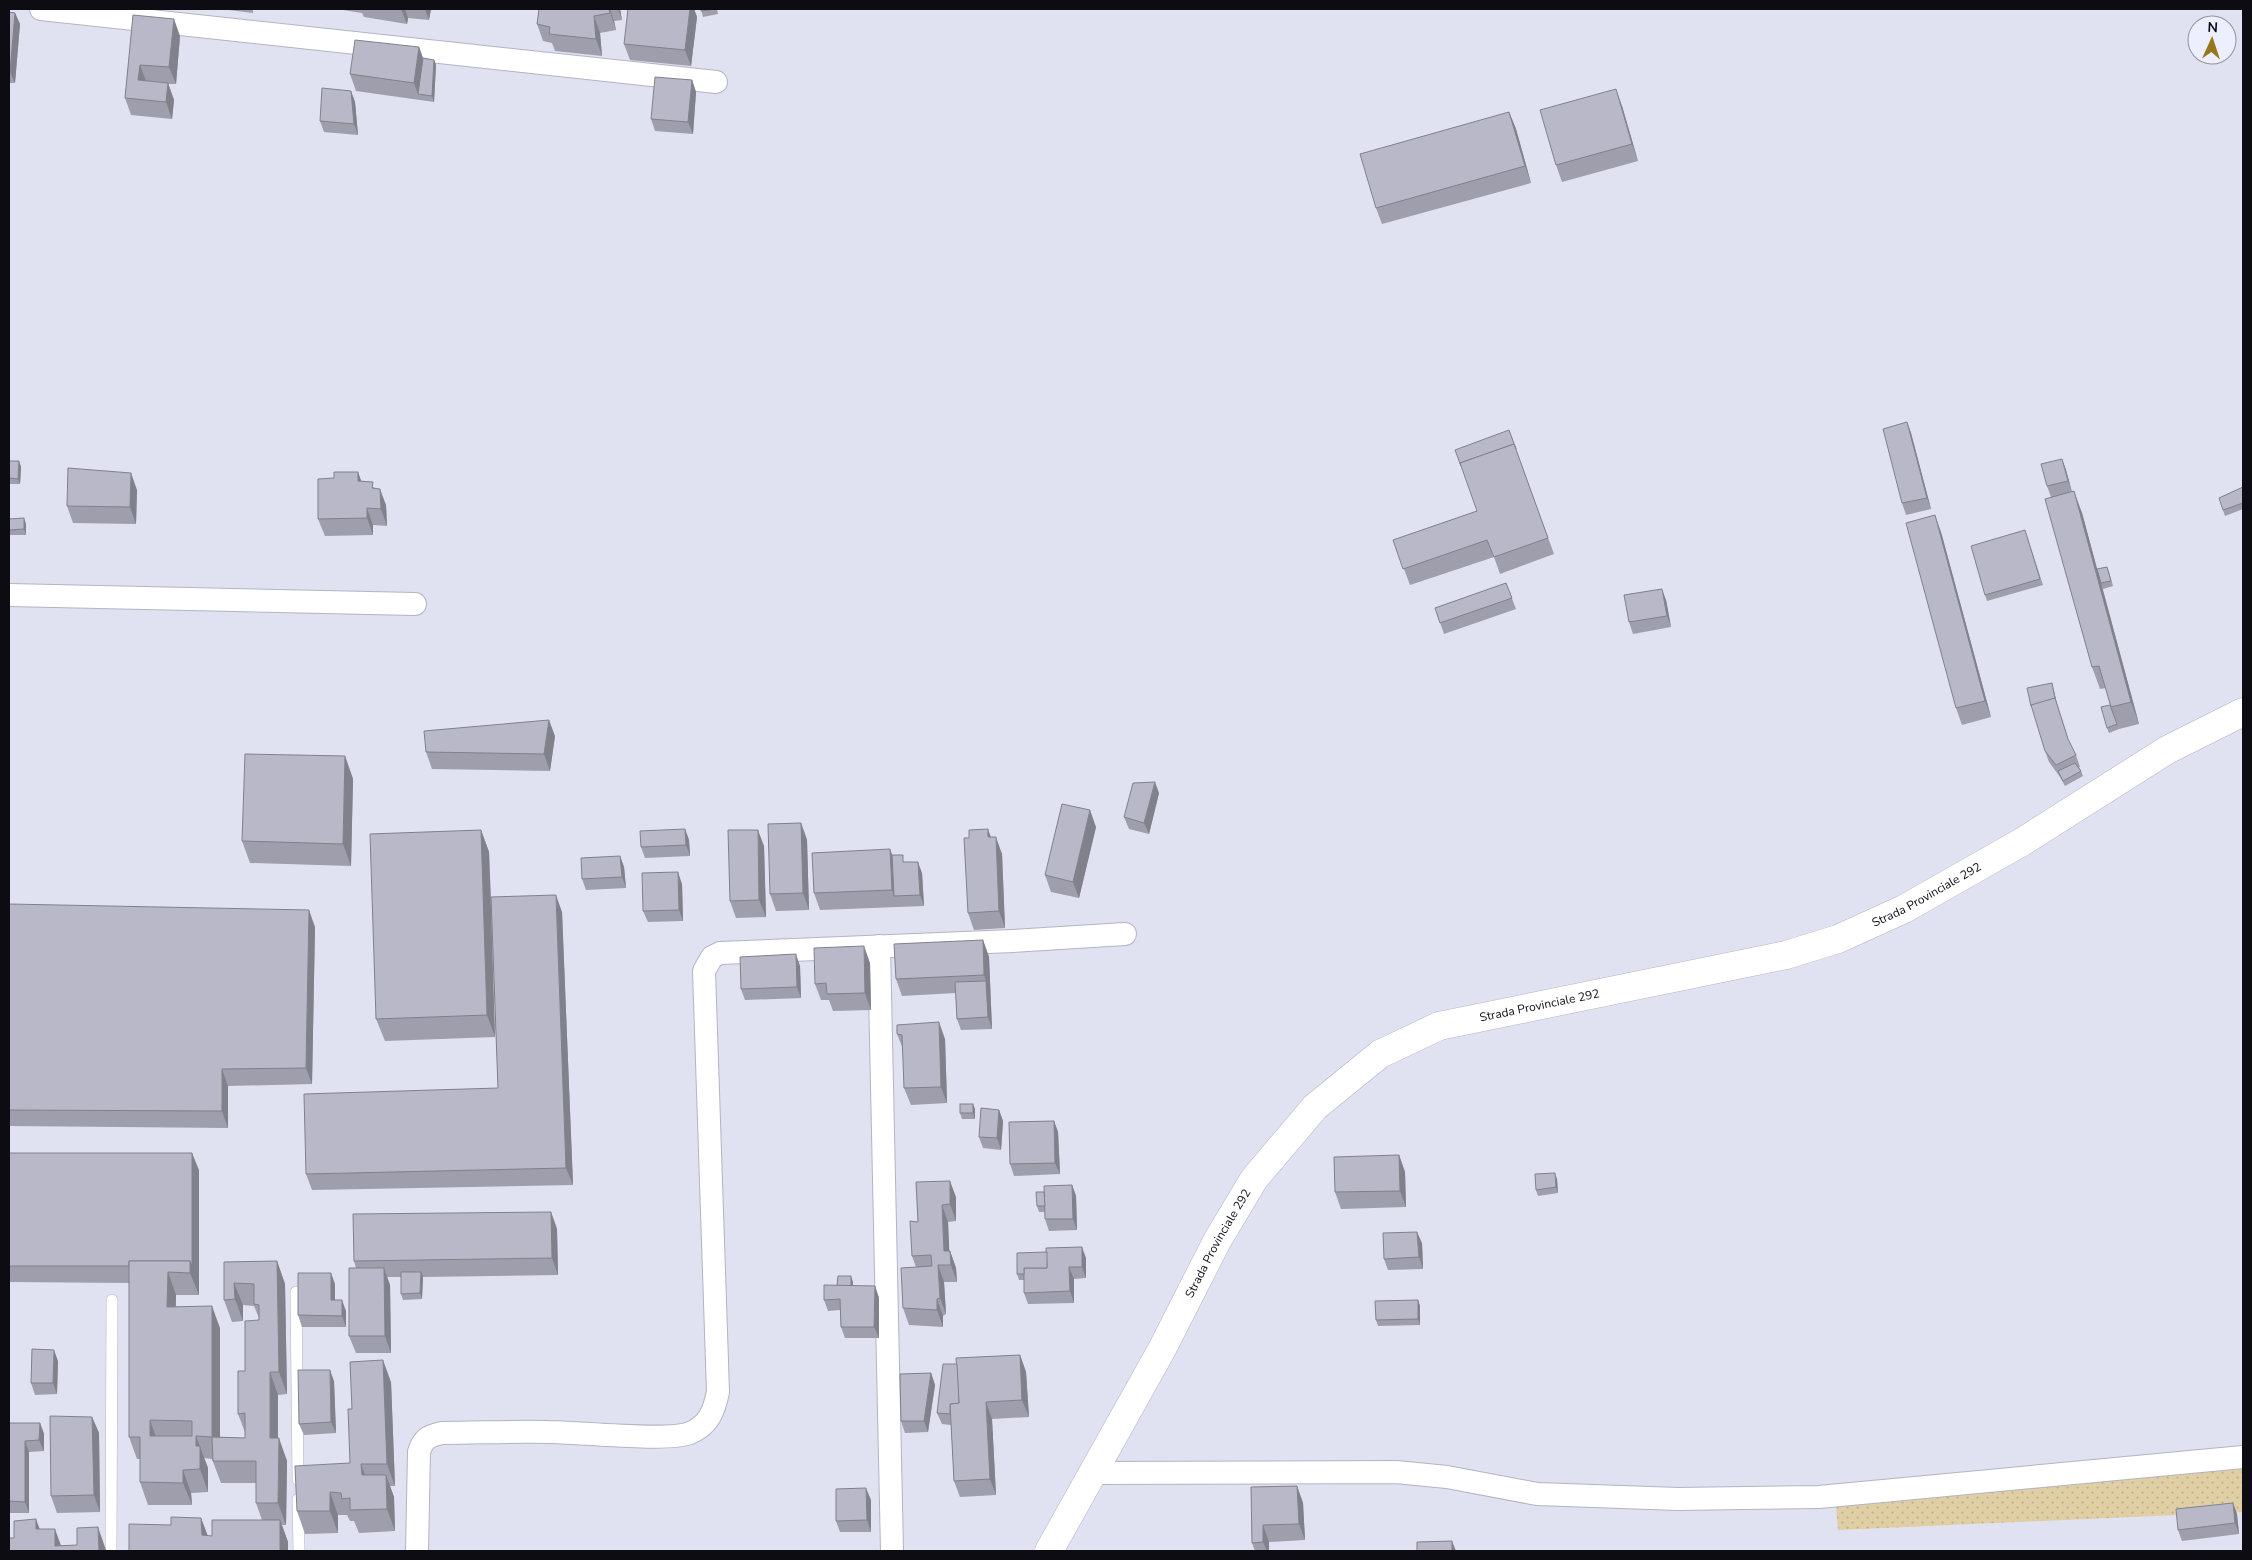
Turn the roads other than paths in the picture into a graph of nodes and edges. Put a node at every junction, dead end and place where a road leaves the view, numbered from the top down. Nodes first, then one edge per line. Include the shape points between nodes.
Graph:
1 (41, 9) edge
2 (716, 82) dead end
3 (9, 595) edge
4 (415, 604) dead end
5 (2243, 712) edge
6 (1125, 934) dead end
7 (879, 946) junction
8 (296, 1292) edge
9 (112, 1300) dead end
10 (2243, 1457) edge
11 (1094, 1473) junction
12 (111, 1551) edge
13 (299, 1551) edge
14 (417, 1551) edge
15 (892, 1551) edge
16 (1049, 1551) edge

1 - 2 street
3 - 4 street
5 - 11 street, Strada Provinciale 292 via 2167,750 2022,842 1912,904 1838,939 1786,955 1439,1026 1380,1054 1314,1107 1254,1179 1217,1241
6 - 7 street
7 - 14 street via 720,953 706,963 718,1392 713,1413 703,1426 688,1434 665,1436 546,1432 442,1433 429,1436 419,1452
7 - 15 street
8 - 13 lane
9 - 12 lane
10 - 11 street via 1819,1497 1537,1494 1447,1477 1396,1472
11 - 16 street, Strada Provinciale 292

